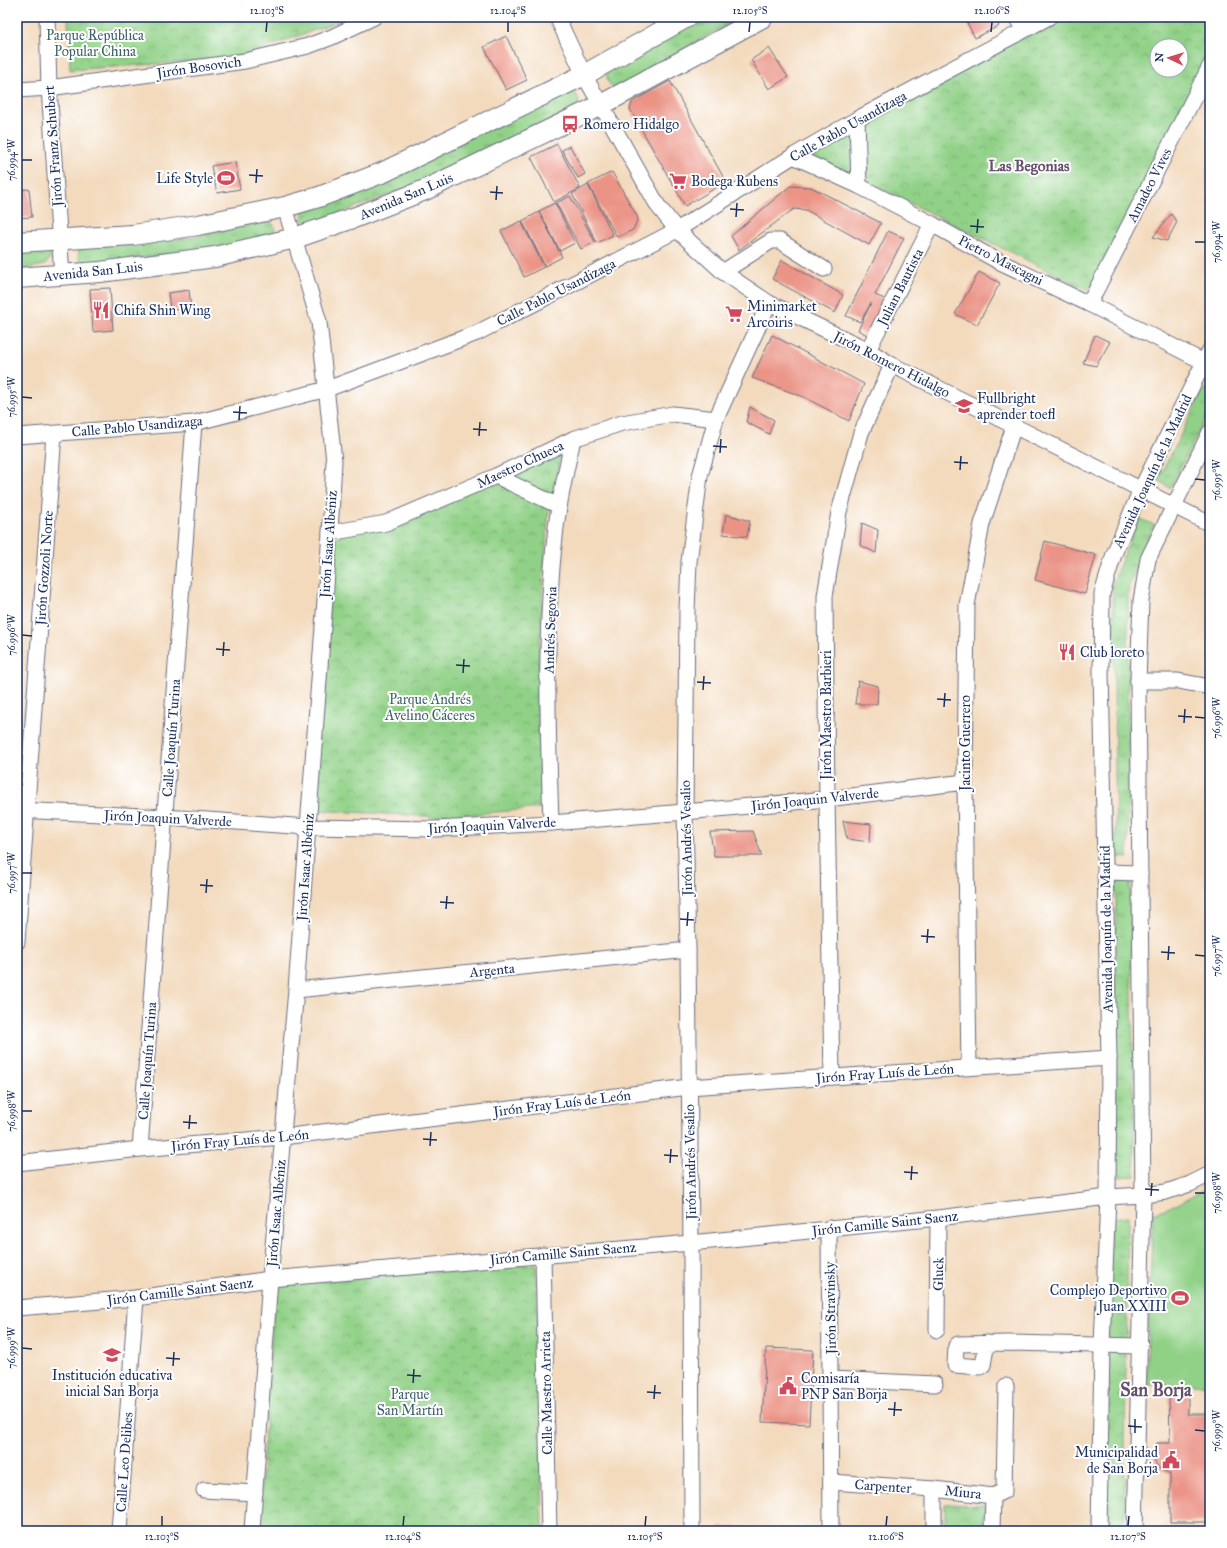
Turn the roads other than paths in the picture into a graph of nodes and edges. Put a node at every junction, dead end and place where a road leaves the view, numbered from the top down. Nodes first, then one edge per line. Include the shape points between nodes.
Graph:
1 (47, 17) edge
2 (374, 17) edge
3 (557, 17) edge
4 (687, 17) edge
5 (763, 17) edge
6 (1016, 17) edge
7 (1049, 17) edge
8 (1024, 30) junction
9 (1210, 66) edge
10 (584, 75) junction
11 (49, 88) junction
12 (17, 90) edge
13 (601, 106) junction
14 (857, 119) junction
15 (793, 156) junction
16 (859, 186) junction
17 (285, 207) junction
18 (932, 224) junction
19 (677, 230) junction
20 (295, 238) junction
21 (60, 240) junction
22 (17, 242) edge
23 (824, 269) dead end
24 (723, 272) junction
25 (62, 275) junction
26 (17, 278) edge
27 (769, 303) junction
28 (1089, 304) junction
29 (868, 350) junction
30 (1208, 359) edge
31 (892, 365) junction
32 (327, 389) junction
33 (716, 419) junction
34 (194, 423) junction
35 (1014, 426) junction
36 (1210, 432) edge
37 (54, 434) junction
38 (17, 436) edge
39 (573, 439) junction
40 (496, 476) junction
41 (1141, 489) junction
42 (1173, 505) junction
43 (559, 506) junction
44 (1210, 524) edge
45 (330, 533) junction
46 (1138, 680) junction
47 (1210, 687) edge
48 (965, 782) junction
49 (827, 799) junction
50 (22, 811) edge
51 (685, 812) junction
52 (165, 817) junction
53 (551, 822) junction
54 (308, 827) junction
55 (1105, 872) junction
56 (1140, 873) junction
57 (17, 942) edge
58 (688, 950) junction
59 (296, 990) junction
60 (1109, 1058) junction
61 (968, 1067) junction
62 (832, 1077) junction
63 (689, 1088) junction
64 (282, 1137) junction
65 (140, 1149) junction
66 (17, 1164) edge
67 (1210, 1174) edge
68 (1143, 1195) junction
69 (1108, 1197) junction
70 (938, 1218) junction
71 (828, 1228) junction
72 (691, 1243) junction
73 (543, 1255) junction
74 (270, 1279) junction
75 (136, 1298) junction
76 (17, 1308) edge
77 (937, 1330) dead end
78 (987, 1343) dead end
79 (1102, 1345) junction
80 (1140, 1346) junction
81 (831, 1379) junction
82 (935, 1384) dead end
83 (1006, 1386) dead end
84 (831, 1482) junction
85 (934, 1489) junction
86 (204, 1490) dead end
87 (255, 1493) junction
88 (993, 1496) junction
89 (119, 1531) edge
90 (252, 1531) edge
91 (549, 1531) edge
92 (692, 1531) edge
93 (831, 1531) edge
94 (934, 1531) edge
95 (992, 1531) edge
96 (1099, 1531) edge
97 (1135, 1531) edge

1 - 11 street, Jirón Franz Schubert
2 - 11 street, Jirón Bosovich via 308,46 245,61
3 - 10 street, Jirón Romero Hidalgo
4 - 10 main road
5 - 13 main road, Avenida San Luis
6 - 8 street
7 - 8 street, Calle Pablo Usandizaga
8 - 14 street, Calle Pablo Usandizaga
9 - 28 street, Amadeo Vives
10 - 13 street, Jirón Romero Hidalgo
10 - 17 main road via 384,172
11 - 12 street, Jirón Bosovich
11 - 21 street, Jirón Franz Schubert
13 - 19 street, Jirón Romero Hidalgo via 658,206
13 - 20 main road, Avenida San Luis via 424,190
14 - 15 street, Calle Pablo Usandizaga
14 - 16 street
15 - 16 street, Pietro Mascagni
15 - 19 street, Calle Pablo Usandizaga
16 - 18 street, Pietro Mascagni
17 - 20 street, Jirón Isaac Albéniz
17 - 21 main road via 133,235
18 - 28 street, Pietro Mascagni via 996,260
18 - 29 street, Julian Bautista
19 - 24 street, Jirón Romero Hidalgo
19 - 32 street, Calle Pablo Usandizaga via 477,333
20 - 25 main road, Avenida San Luis via 214,256
20 - 32 street, Jirón Isaac Albéniz via 319,322
21 - 22 main road
21 - 25 street, Jirón Franz Schubert
23 - 24 street via 780,241 774,240
24 - 27 street, Jirón Romero Hidalgo
25 - 26 main road, Avenida San Luis
27 - 29 street, Jirón Romero Hidalgo
27 - 33 street, Jirón Andrés Vesalio
28 - 30 street, Pietro Mascagni
29 - 31 street, Jirón Romero Hidalgo
30 - 41 street, Avenida Joaquín de la Madrid
31 - 35 street, Jirón Romero Hidalgo
31 - 49 street, Jirón Maestro Barbieri via 861,433 840,512 825,596
32 - 34 street, Calle Pablo Usandizaga
32 - 45 street, Jirón Isaac Albéniz via 334,461
33 - 39 street, Maestro Chueca via 673,414 622,423
33 - 51 street, Jirón Andrés Vesalio via 700,476 689,562
34 - 37 street, Calle Pablo Usandizaga
34 - 52 street, Calle Joaquín Turina
35 - 41 street, Jirón Romero Hidalgo
35 - 48 street, Jacinto Guerrero via 982,524 967,605
36 - 42 street
37 - 38 street, Calle Pablo Usandizaga
37 - 50 street, Jirón Gozzoli Norte
39 - 40 street, Maestro Chueca
39 - 43 street, Andrés Segovia
40 - 43 street
40 - 45 street, Maestro Chueca via 386,523
41 - 42 street, Jirón Romero Hidalgo
41 - 55 street, Avenida Joaquín de la Madrid via 1114,554 1102,594
42 - 44 street, Jirón Romero Hidalgo
42 - 46 street via 1148,559 1141,601
43 - 53 street, Andrés Segovia via 549,611 547,704
45 - 54 street, Jirón Isaac Albéniz
46 - 47 street via 1178,681
46 - 56 street
48 - 49 street, Jirón Joaquin Valverde
48 - 61 street, Jacinto Guerrero
49 - 51 street, Jirón Joaquin Valverde
49 - 62 street, Jirón Maestro Barbieri
50 - 52 street, Jirón Joaquin Valverde
50 - 57 street, Jirón Gozzoli Norte
51 - 53 street, Jirón Joaquin Valverde
51 - 58 street, Jirón Andrés Vesalio
52 - 54 street, Jirón Joaquin Valverde
52 - 65 street, Calle Joaquín Turina
53 - 54 street, Jirón Joaquin Valverde via 436,829
54 - 59 street, Jirón Isaac Albéniz
55 - 56 street
55 - 60 street, Avenida Joaquín de la Madrid
56 - 68 street
58 - 59 street, Argenta
58 - 63 street, Jirón Andrés Vesalio
59 - 64 street, Jirón Isaac Albéniz
60 - 61 street, Jirón Fray Luís de León
60 - 69 street, Avenida Joaquín de la Madrid
61 - 62 street, Jirón Fray Luís de León
62 - 63 street, Jirón Fray Luís de León
63 - 64 street, Jirón Fray Luís de León
63 - 72 street, Jirón Andrés Vesalio
64 - 65 street, Jirón Fray Luís de León
64 - 74 street, Jirón Isaac Albéniz
65 - 66 street, Jirón Fray Luís de León
67 - 68 street, Jirón Camille Saint Saenz via 1166,1192
68 - 69 street, Jirón Camille Saint Saenz
68 - 80 street
69 - 70 street, Jirón Camille Saint Saenz
69 - 79 street, Avenida Joaquín de la Madrid
70 - 71 street, Jirón Camille Saint Saenz
70 - 77 street, Gluck
71 - 72 street, Jirón Camille Saint Saenz
71 - 81 street, Jirón Stravinsky
72 - 73 street, Jirón Camille Saint Saenz
72 - 92 street, Jirón Andrés Vesalio
73 - 74 street, Jirón Camille Saint Saenz
73 - 91 street, Calle Maestro Arrieta
74 - 75 street, Jirón Camille Saint Saenz
74 - 87 street, Jirón Isaac Albéniz
75 - 76 street, Jirón Camille Saint Saenz
75 - 89 street, Calle Leo Delibes
78 - 79 street
79 - 80 street
79 - 96 street, Avenida Joaquín de la Madrid
80 - 97 street
81 - 82 street
81 - 84 street, Jirón Stravinsky
83 - 88 street via 1004,1491
84 - 85 street, Carpenter
84 - 93 street, Jirón Stravinsky
85 - 88 street, Miura
85 - 94 street
86 - 87 street
87 - 90 street, Jirón Isaac Albéniz
88 - 95 street

